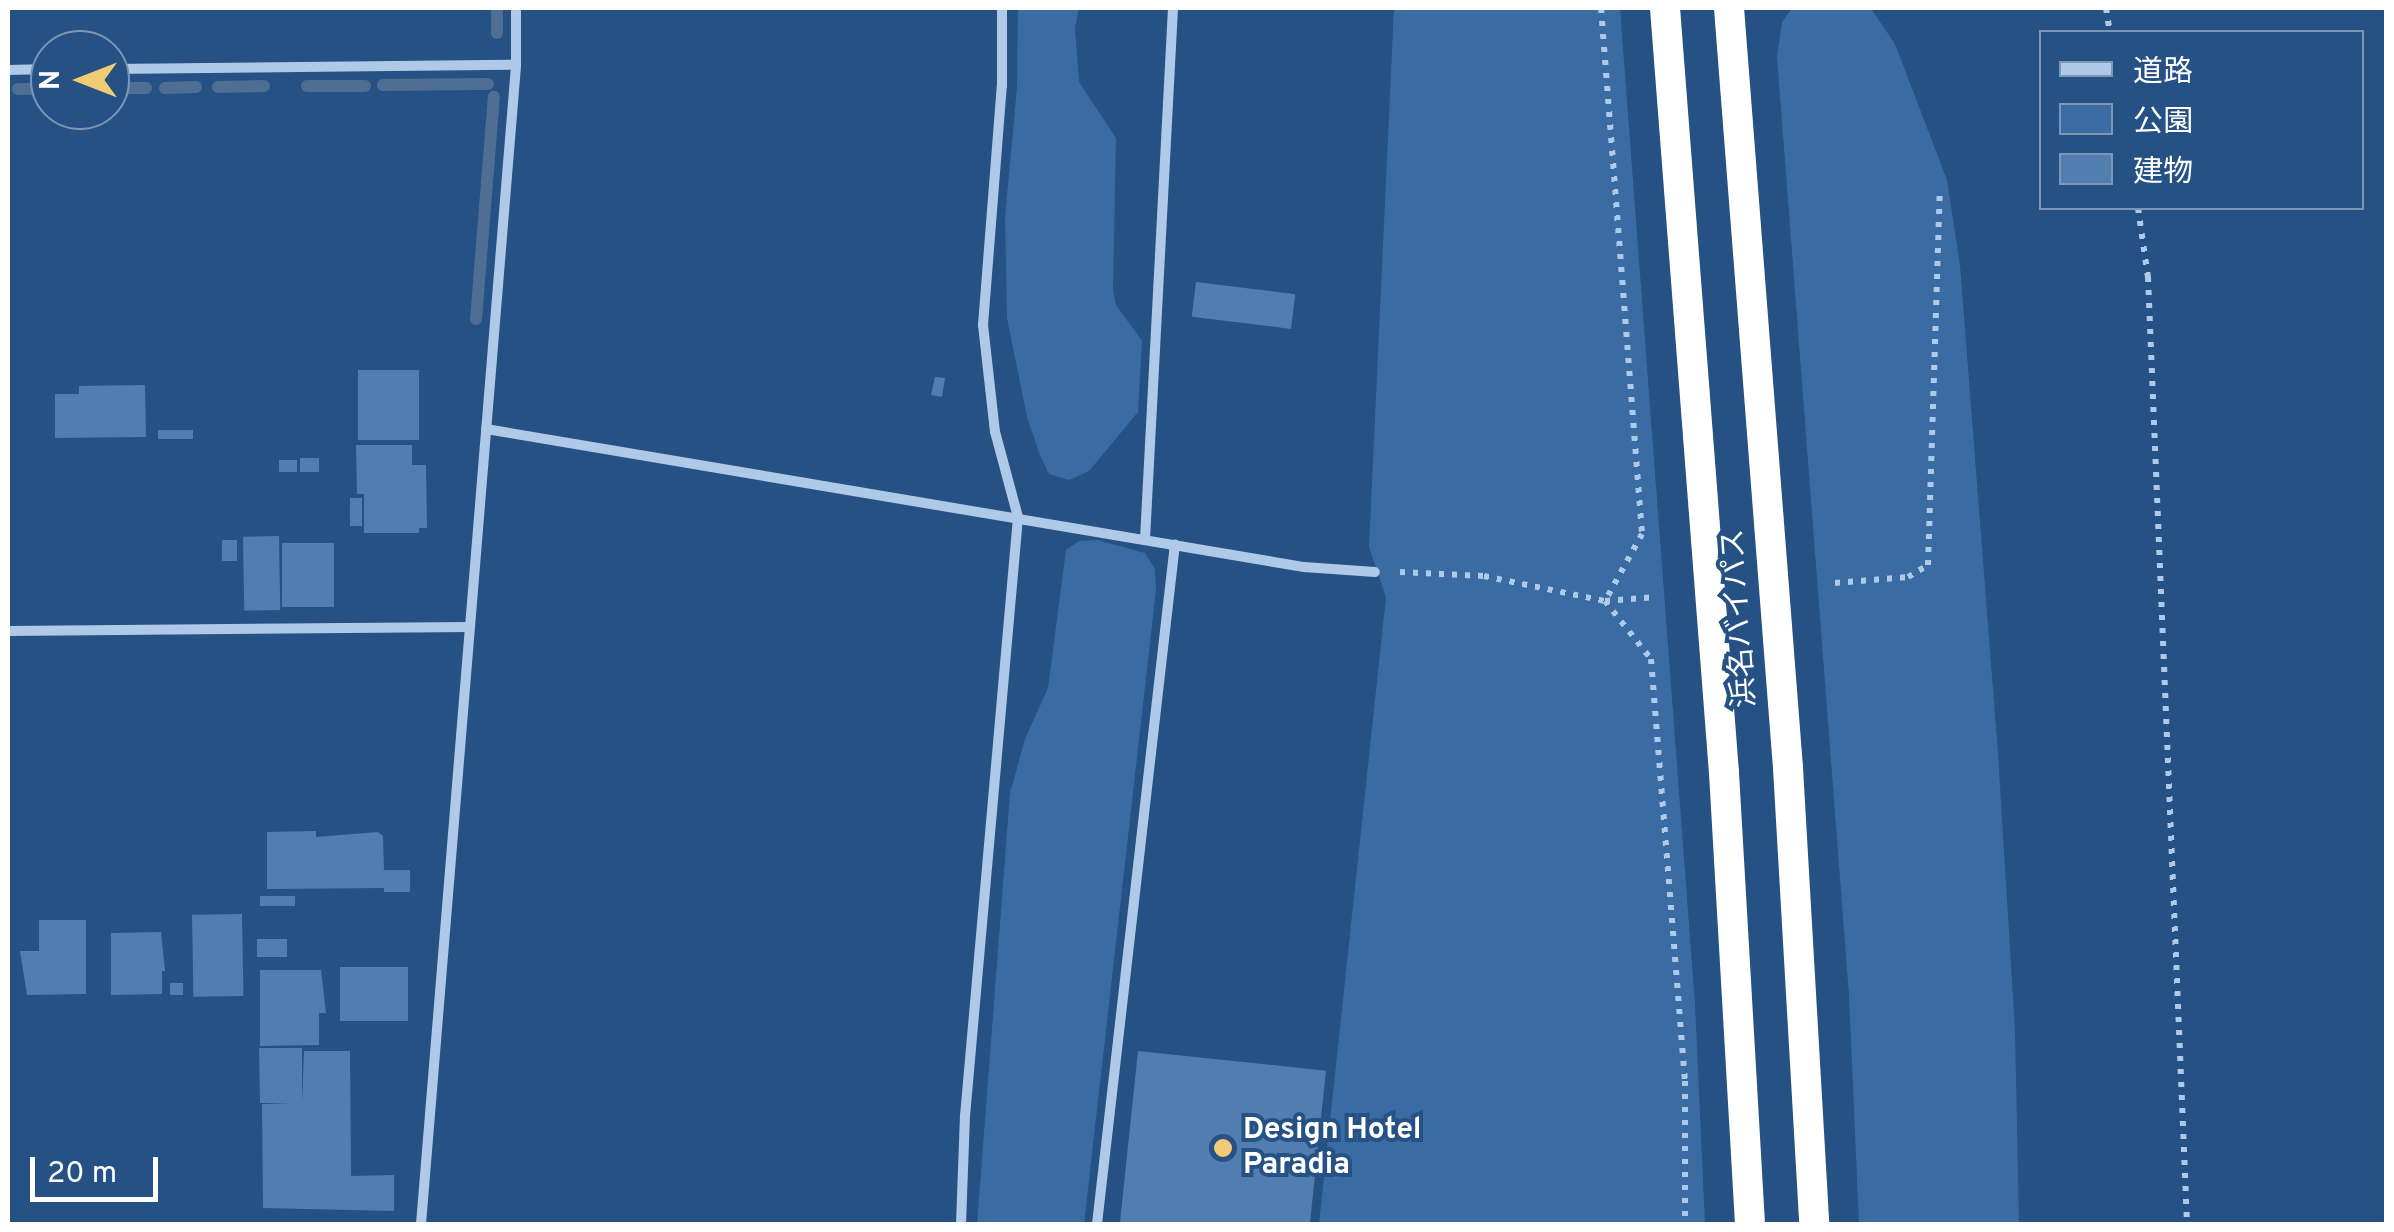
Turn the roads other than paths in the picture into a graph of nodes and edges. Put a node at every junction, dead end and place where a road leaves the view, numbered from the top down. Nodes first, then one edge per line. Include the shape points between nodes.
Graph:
1 (516, 8) edge
2 (1002, 8) edge
3 (1172, 8) edge
4 (1665, 8) edge
5 (1729, 8) edge
6 (516, 65) junction
7 (130, 69) edge
8 (486, 429) junction
9 (1018, 516) junction
10 (1145, 539) junction
11 (1176, 544) junction
12 (1375, 572) road end
13 (470, 627) junction
14 (8, 631) edge
15 (421, 1224) edge
16 (961, 1224) edge
17 (1097, 1224) edge
18 (1750, 1224) edge
19 (1814, 1224) edge

1 - 6 street
2 - 9 street via 983,325 994,432
3 - 10 street
4 - 18 highway, 浜名バイパス via 1724,772
5 - 19 highway, 浜名バイパス via 1788,768
6 - 7 street
6 - 8 street
8 - 9 street
8 - 13 street
9 - 10 street
9 - 16 street
10 - 11 street
11 - 12 street
11 - 17 street
13 - 14 street
13 - 15 street

